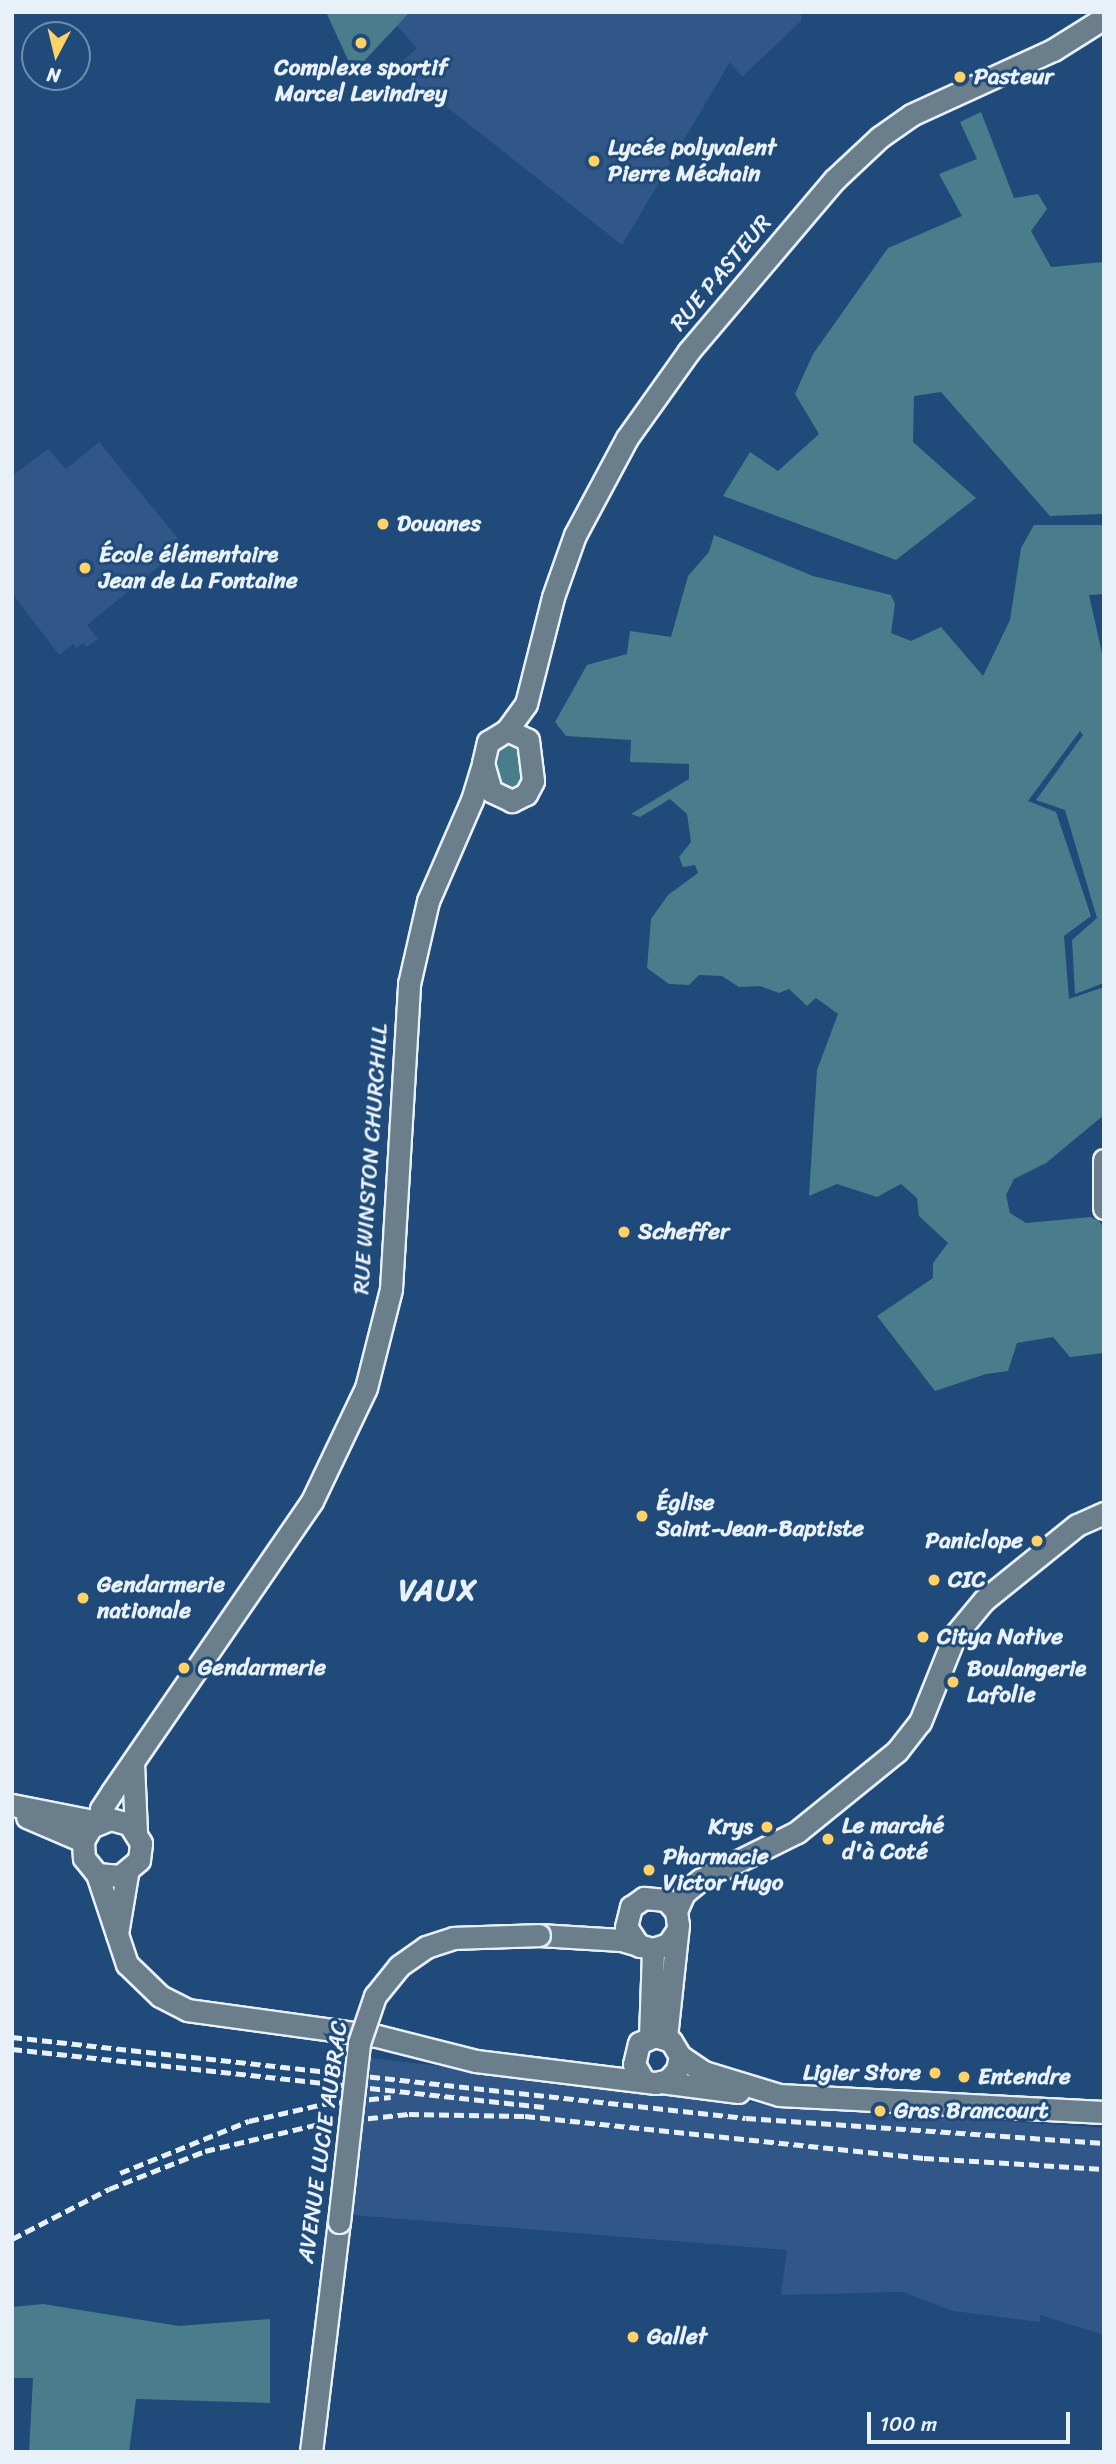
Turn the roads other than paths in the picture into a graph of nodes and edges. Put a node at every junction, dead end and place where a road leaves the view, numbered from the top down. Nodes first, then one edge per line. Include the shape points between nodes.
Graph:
1 (1104, 18) edge
2 (530, 693) junction
3 (507, 730) junction
4 (530, 745) junction
5 (483, 763) junction
6 (506, 801) junction
7 (458, 833) junction
8 (1104, 1160) edge
9 (1104, 1208) edge
10 (1104, 1513) edge
11 (133, 1763) junction
12 (12, 1805) edge
13 (12, 1811) edge
14 (99, 1822) junction
15 (136, 1831) junction
16 (83, 1841) junction
17 (97, 1874) junction
18 (127, 1874) junction
19 (679, 1912) junction
20 (627, 1915) junction
21 (545, 1935) junction
22 (116, 1939) junction
23 (646, 1947) junction
24 (658, 2037) junction
25 (633, 2056) junction
26 (680, 2056) junction
27 (582, 2072) junction
28 (651, 2080) junction
29 (775, 2094) junction
30 (1104, 2112) edge
31 (311, 2452) edge

1 - 2 main road, RUE PASTEUR via 1053,50 911,115 834,180 689,351 627,438 566,557
2 - 3 main road, RUE PASTEUR via 522,713
2 - 4 main road, RUE PASTEUR
3 - 4 main road via 524,736
3 - 5 main road via 488,742
4 - 6 main road via 533,782 522,797
5 - 6 main road via 487,785
5 - 7 main road, RUE WINSTON CHURCHILL
6 - 7 main road, RUE WINSTON CHURCHILL via 472,818
7 - 11 main road, RUE WINSTON CHURCHILL via 428,901 410,984 391,1289 366,1388 312,1501
8 - 9 main road
10 - 19 main road via 1059,1538 984,1600 955,1635 920,1723 897,1751 829,1811 762,1852 720,1870
11 - 14 main road, RUE WINSTON CHURCHILL via 101,1810
11 - 15 main road
12 - 14 main road
13 - 16 main road
14 - 15 main road via 120,1819
14 - 16 main road
15 - 18 main road via 142,1852
16 - 17 main road via 84,1857
17 - 18 main road via 112,1878
17 - 22 main road
18 - 22 main road
19 - 20 main road via 659,1897 637,1901
19 - 23 main road via 668,1944
19 - 24 main road
20 - 21 main road, AVENUE LUCIE AUBRAC
20 - 23 main road via 627,1932
21 - 23 main road, AVENUE LUCIE AUBRAC
21 - 31 main road, AVENUE LUCIE AUBRAC, bridge via 454,1938 426,1947 399,1966 375,1996 359,2043
22 - 27 main road via 137,1977 166,1999 196,2012 377,2036 476,2061
23 - 24 main road
24 - 25 main road via 639,2043
24 - 26 main road
25 - 27 main road via 608,2070
25 - 28 main road
26 - 28 main road via 677,2070
26 - 29 main road via 704,2072
27 - 28 main road
28 - 29 main road
29 - 30 main road

